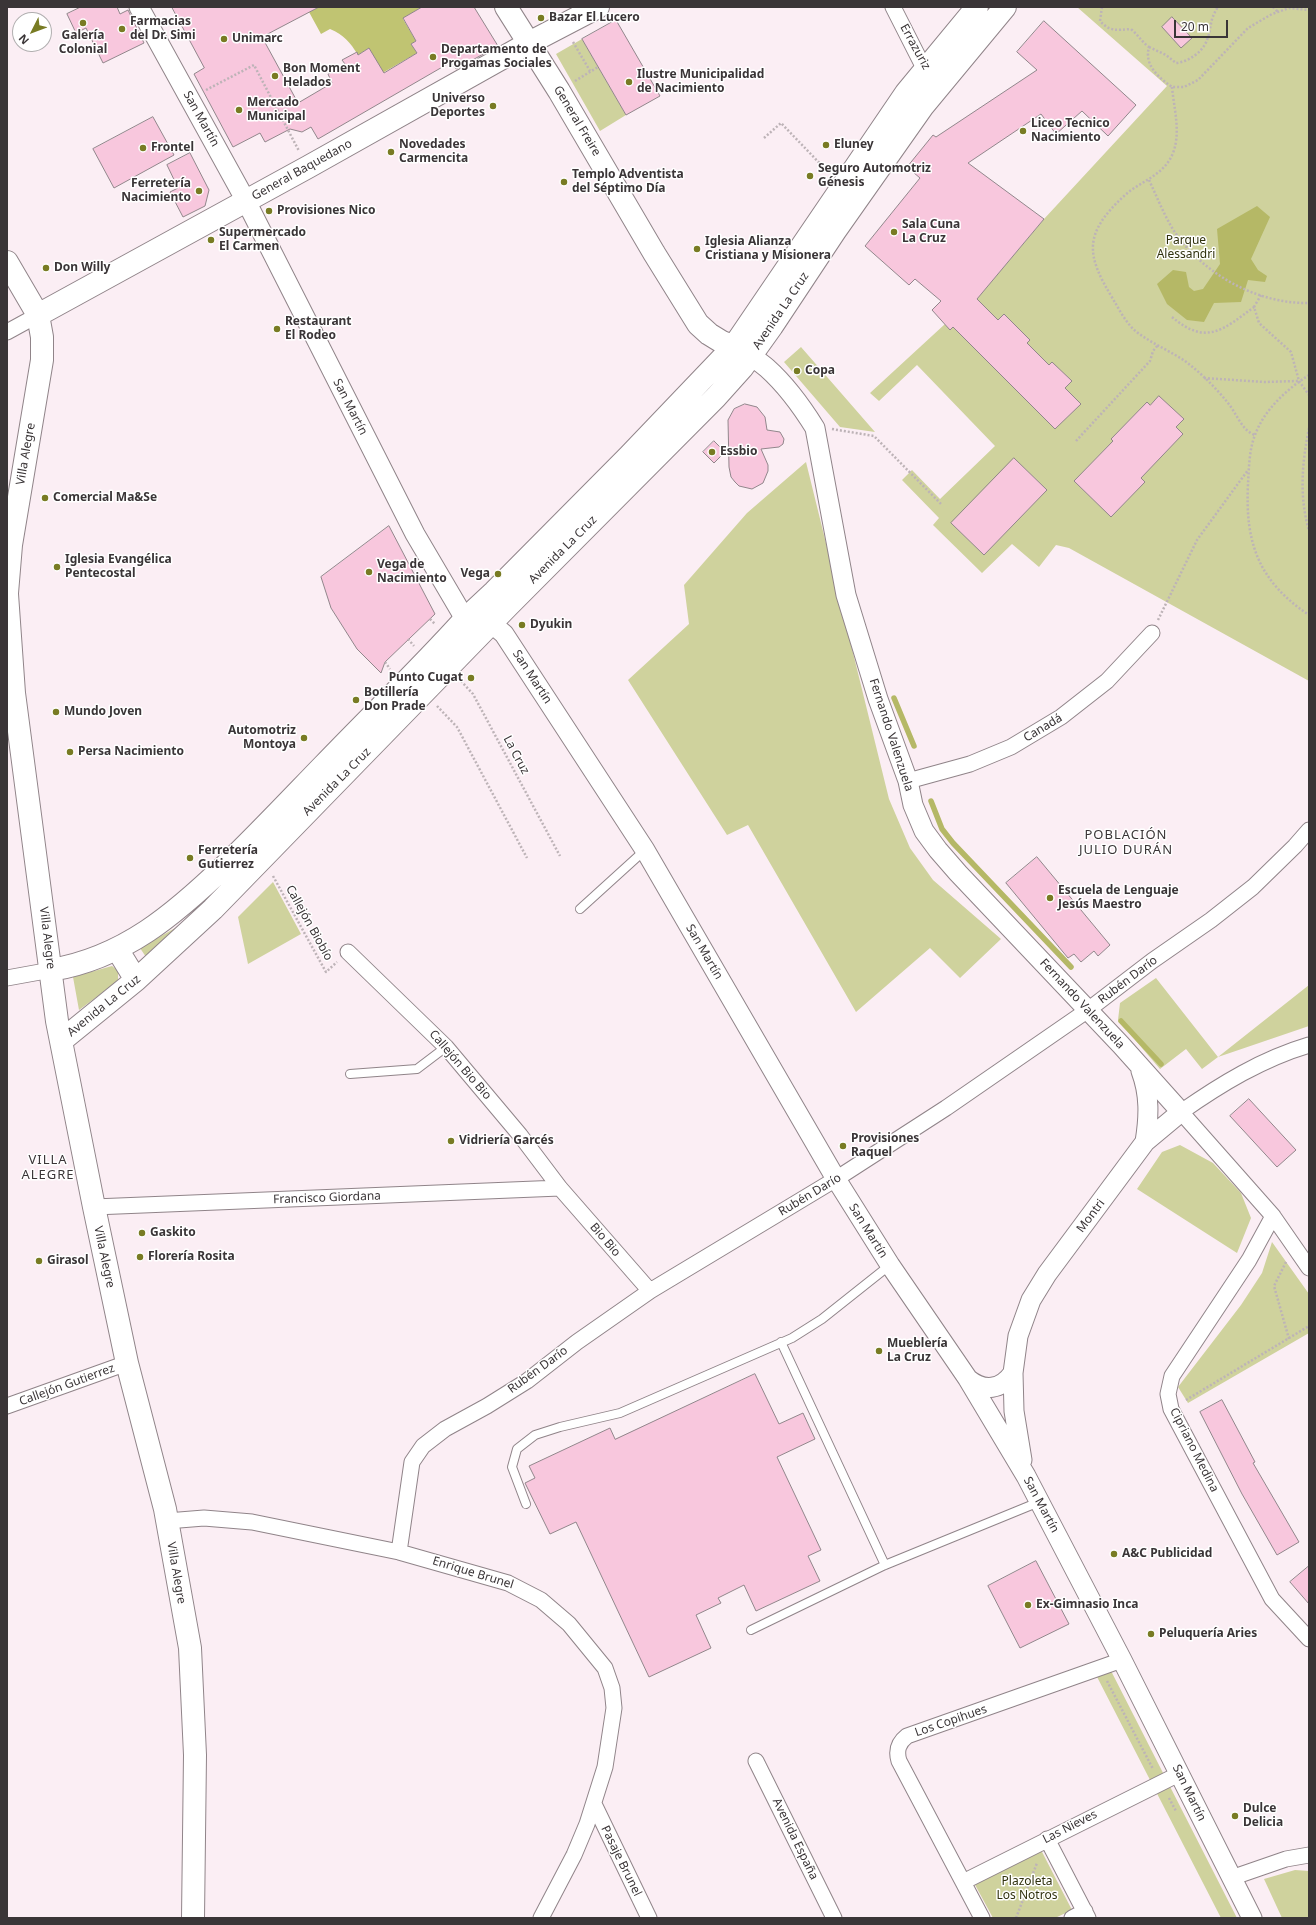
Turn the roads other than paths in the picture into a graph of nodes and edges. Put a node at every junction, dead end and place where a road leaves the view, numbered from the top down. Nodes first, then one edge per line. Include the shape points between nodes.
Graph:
1 (139, 7) edge
2 (506, 7) edge
3 (598, 7) edge
4 (893, 7) edge
5 (977, 7) edge
6 (1005, 7) edge
7 (529, 43) junction
8 (925, 70) junction
9 (942, 83) junction
10 (246, 201) junction
11 (7, 262) edge
12 (38, 316) junction
13 (7, 332) edge
14 (743, 351) junction
15 (7, 593) edge
16 (465, 618) junction
17 (491, 624) junction
18 (1152, 633) road end
19 (11, 693) edge
20 (908, 781) junction
21 (1309, 830) edge
22 (645, 850) junction
23 (580, 909) dead end
24 (117, 949) junction
25 (348, 952) road end
26 (51, 970) junction
27 (7, 978) edge
28 (136, 980) junction
29 (1088, 1010) junction
30 (62, 1040) junction
31 (1309, 1045) edge
32 (446, 1047) junction
33 (1140, 1068) junction
34 (350, 1074) dead end
35 (1181, 1112) junction
36 (1145, 1142) junction
37 (836, 1179) junction
38 (560, 1188) junction
39 (94, 1208) junction
40 (1273, 1216) junction
41 (890, 1266) junction
42 (1309, 1268) edge
43 (650, 1291) junction
44 (781, 1342) junction
45 (127, 1363) junction
46 (1013, 1373) junction
47 (968, 1379) junction
48 (7, 1406) edge
49 (1026, 1476) junction
50 (1039, 1502) junction
51 (526, 1504) dead end
52 (167, 1521) junction
53 (399, 1552) junction
54 (885, 1565) junction
55 (751, 1630) dead end
56 (1309, 1639) edge
57 (1122, 1660) junction
58 (756, 1761) dead end
59 (1179, 1774) junction
60 (594, 1804) junction
61 (1047, 1838) junction
62 (1309, 1855) edge
63 (1230, 1878) junction
64 (962, 1882) junction
65 (1082, 1916) edge
66 (193, 1918) edge
67 (541, 1918) edge
68 (649, 1918) edge
69 (834, 1918) edge
70 (982, 1918) edge
71 (1252, 1918) edge

1 - 10 street, San Martín
2 - 7 main road, General Freire
3 - 7 main road, General Baquedano
4 - 8 street, Errazuriz
5 - 8 main road, Avenida La Cruz
6 - 9 main road, Avenida La Cruz
7 - 10 main road, General Baquedano
7 - 14 main road, General Freire via 698,324 722,342
8 - 9 street, Errazuriz
8 - 14 main road, Avenida La Cruz via 906,93 842,186
9 - 14 main road, Avenida La Cruz via 876,171 772,326
10 - 12 main road, General Baquedano
10 - 16 street, San Martín via 415,534
11 - 12 main road, Villa Alegre
12 - 13 street, General Baquedano
12 - 15 main road, Villa Alegre via 42,337 42,360 10,545
14 - 16 main road, Avenida La Cruz via 630,456
14 - 17 main road, Avenida La Cruz via 716,397
14 - 20 street, Fernando Valenzuela via 767,368 786,388 815,428 846,595 878,699
15 - 19 main road, Villa Alegre
16 - 17 street, San Martín
16 - 24 main road, Avenida La Cruz via 194,896 160,923
17 - 22 street, San Martín via 504,634
17 - 28 main road, Avenida La Cruz via 213,909
18 - 20 street, Canadá via 1107,681 1061,717 1011,747 970,764
19 - 26 main road, Villa Alegre
20 - 29 street, Fernando Valenzuela via 924,831 938,850
21 - 29 street, Rubén Darío via 1252,887
22 - 23 lane
22 - 37 street, San Martín
24 - 26 main road, Avenida La Cruz via 87,962
24 - 28 main road
25 - 32 street, Callejón Bio Bio
26 - 27 street
26 - 30 main road, Villa Alegre
28 - 30 main road, Avenida La Cruz
29 - 33 street, Fernando Valenzuela
29 - 37 street, Rubén Darío via 946,1108
30 - 39 main road, Villa Alegre
31 - 35 street, Montri via 1260,1063 1225,1082
32 - 34 lane via 418,1069
32 - 38 street, Callejón Bio Bio via 520,1135
33 - 35 street, Fernando Valenzuela
33 - 36 street, Fernando Valenzuela via 1146,1083 1148,1101
35 - 36 street, Montri
35 - 40 street, Fernando Valenzuela
36 - 46 street, Montri via 1038,1287 1018,1336
37 - 41 street, San Martín
37 - 43 street, Rubén Darío
38 - 39 street, Francisco Giordana
38 - 43 street, Bio Bio
39 - 45 main road, Villa Alegre
40 - 42 street, Fernando Valenzuela
40 - 56 street, Cipriano Medina via 1249,1260 1172,1376 1168,1394 1171,1409 1272,1599
41 - 44 lane via 822,1319
41 - 47 street, San Martín
43 - 53 street, Rubén Darío via 527,1380 445,1429 423,1446 412,1462
44 - 51 lane via 620,1413 535,1435 517,1449 512,1467
44 - 54 lane
45 - 48 street, Callejón Gutierrez
45 - 52 main road, Villa Alegre
46 - 47 street via 1008,1380 993,1388 980,1387
46 - 49 street, Montri via 1018,1444
47 - 49 street, San Martín
49 - 50 street, San Martín
50 - 54 lane
50 - 57 street, San Martín
52 - 53 street, Enrique Brunel via 204,1518 252,1522
52 - 66 main road, Villa Alegre via 190,1648 195,1755
53 - 60 street, Enrique Brunel via 491,1577 525,1590 556,1611 599,1660 605,1668 612,1688 614,1708 606,1761
54 - 55 lane
57 - 59 street, San Martín
57 - 64 street, Los Copihues via 907,1736 901,1742 897,1753 899,1761
58 - 69 street, Avenida España
59 - 61 street, Las Nieves
59 - 63 street, San Martín
60 - 67 street, Enrique Brunel via 574,1855
60 - 68 street, Pasaje Brunel
61 - 64 street, Las Nieves
61 - 65 street
62 - 63 street via 1286,1859
63 - 71 street, San Martín
64 - 70 street, Los Copihues

